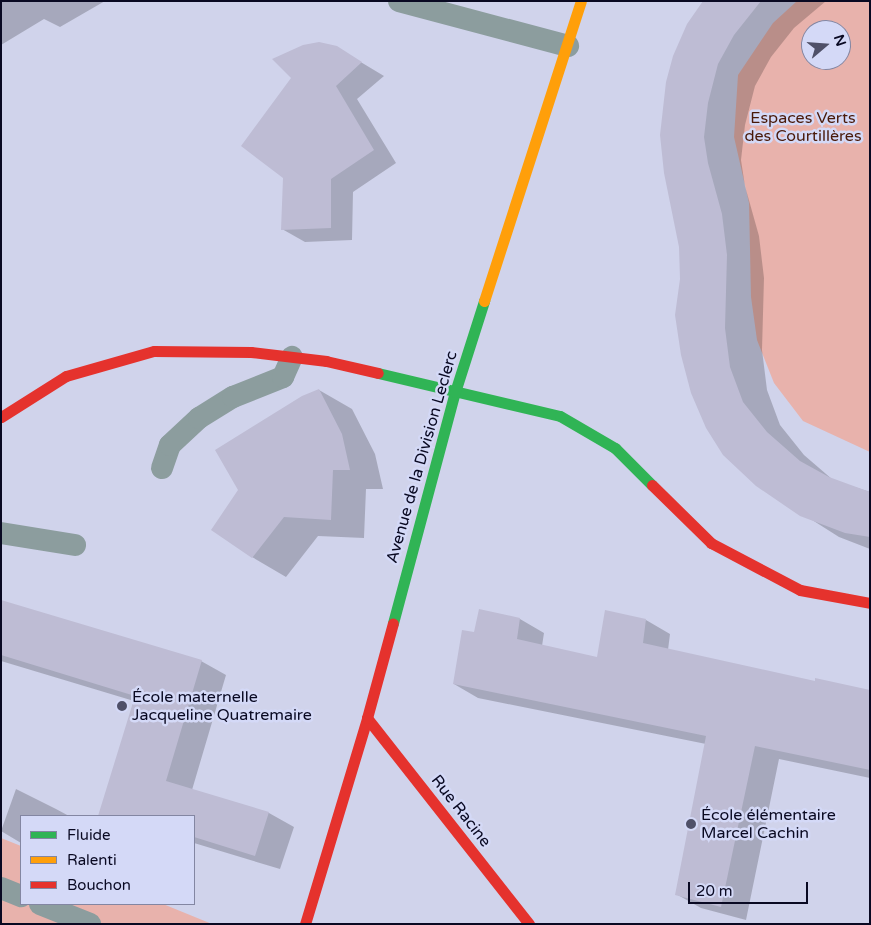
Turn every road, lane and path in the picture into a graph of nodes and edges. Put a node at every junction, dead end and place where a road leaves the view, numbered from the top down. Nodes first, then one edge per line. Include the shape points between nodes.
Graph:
1 (399, 1) edge
2 (581, 1) edge
3 (568, 46) junction
4 (292, 357) junction
5 (455, 392) junction
6 (1, 417) edge
7 (162, 468) dead end
8 (1, 533) edge
9 (75, 545) dead end
10 (870, 603) edge
11 (367, 718) junction
12 (1, 888) edge
13 (20, 896) edge
14 (42, 905) edge
15 (90, 924) edge
16 (305, 924) edge
17 (529, 924) edge

1 - 3 lane
2 - 3 street, Avenue de la Division Leclerc
3 - 5 street, Avenue de la Division Leclerc
4 - 5 street via 326,361
4 - 6 street via 251,352 154,351 66,376
4 - 7 lane via 282,377 233,397 199,418 170,445
5 - 10 street via 560,416 616,448 711,543 800,590
5 - 11 street, Avenue de la Division Leclerc
8 - 9 lane
11 - 16 street, Avenue de la Division Leclerc
11 - 17 street, Rue Racine
12 - 13 lane
14 - 15 lane

